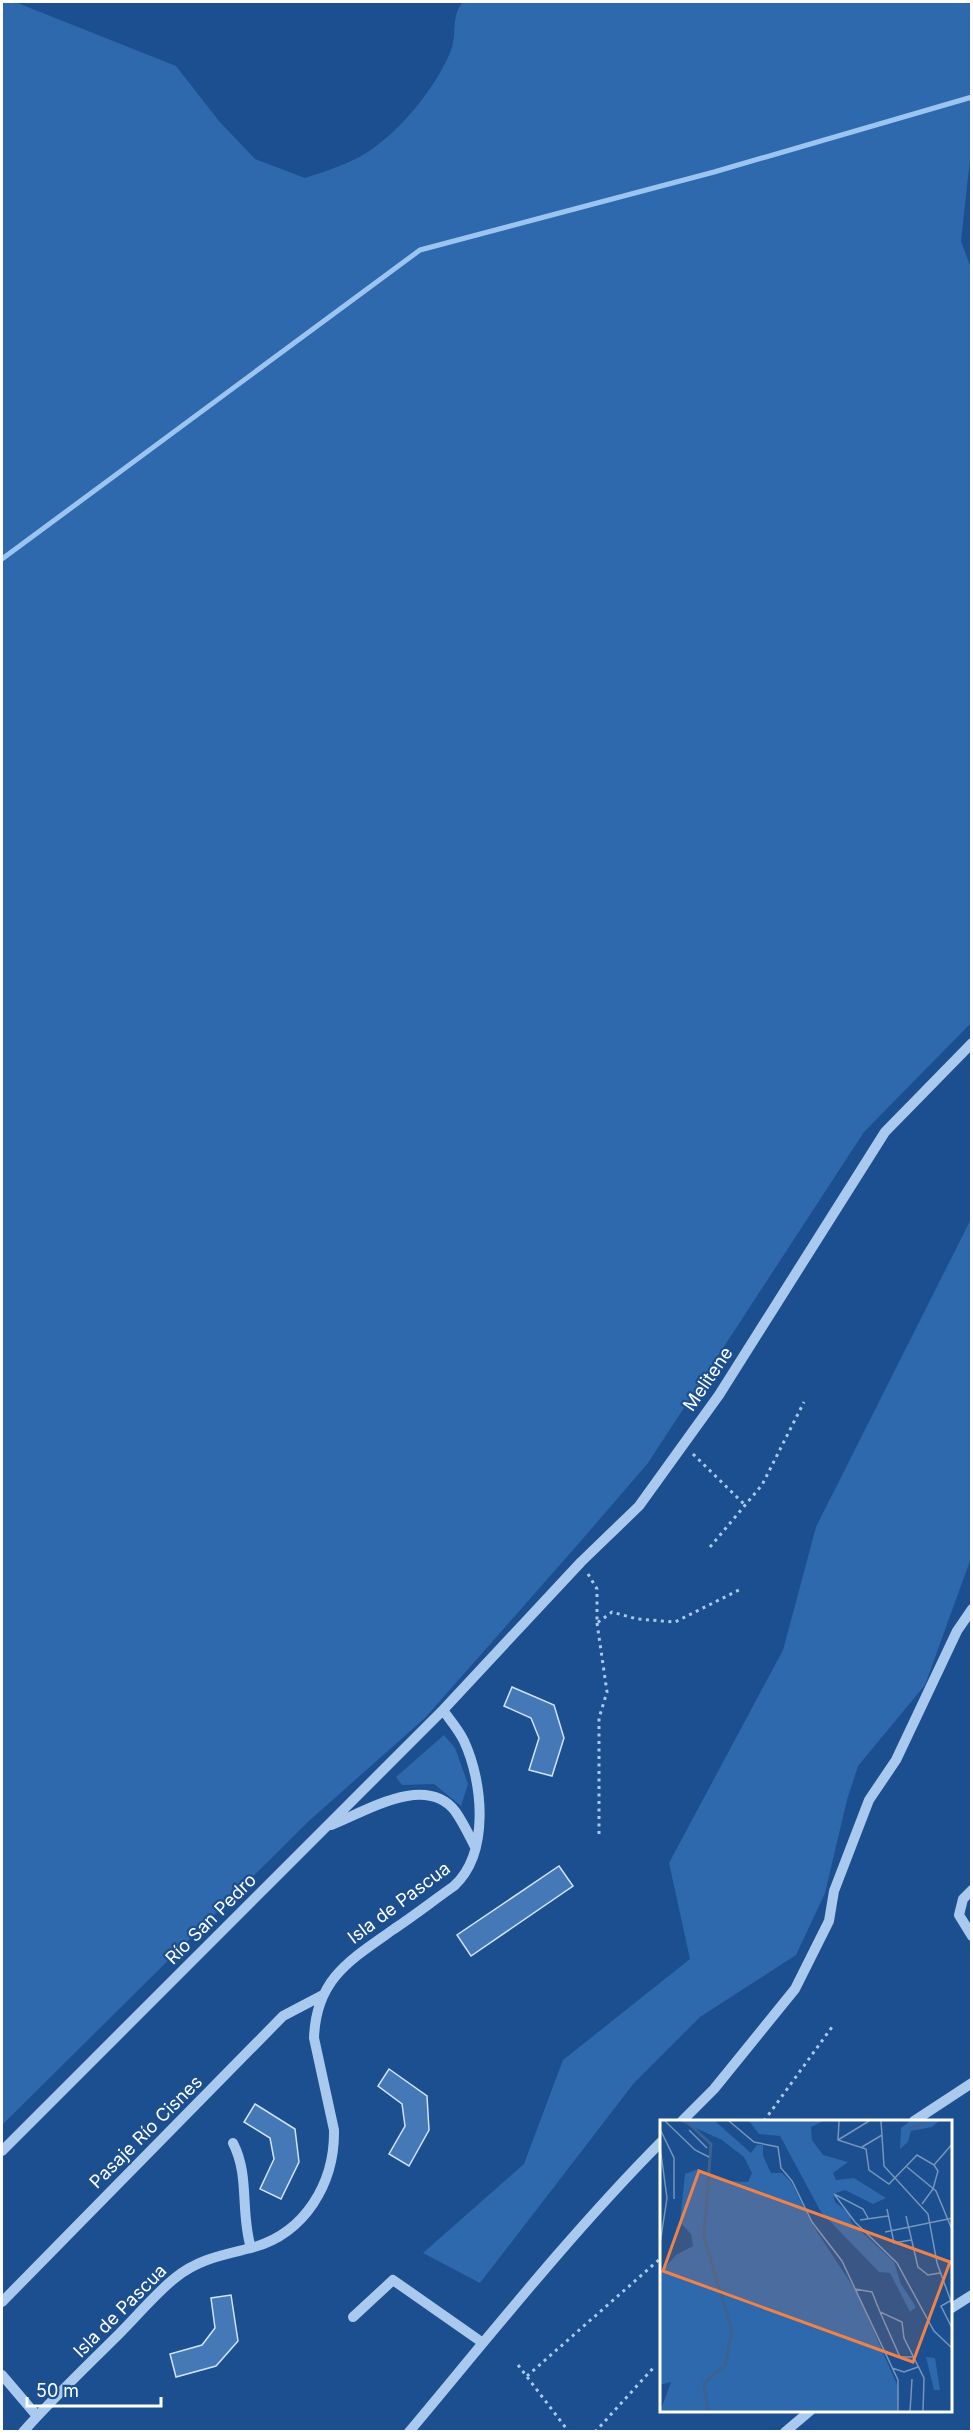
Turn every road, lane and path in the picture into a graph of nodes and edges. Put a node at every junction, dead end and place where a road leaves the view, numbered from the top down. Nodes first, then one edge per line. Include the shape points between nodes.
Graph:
1 (972, 1043) edge
2 (804, 1402) dead end
3 (683, 1444) junction
4 (744, 1504) junction
5 (710, 1547) dead end
6 (581, 1562) junction
7 (740, 1590) dead end
8 (972, 1609) edge
9 (597, 1623) junction
10 (443, 1710) junction
11 (326, 1828) junction
12 (599, 1837) dead end
13 (475, 1848) junction
14 (972, 1890) edge
15 (972, 1936) edge
16 (323, 1995) junction
17 (832, 2027) dead end
18 (972, 2083) edge
19 (683, 2120) edge
20 (765, 2120) edge
21 (916, 2120) edge
22 (233, 2143) dead end
23 (660, 2143) edge
24 (2, 2151) edge
25 (251, 2248) junction
26 (660, 2259) edge
27 (972, 2295) edge
28 (2, 2302) edge
29 (952, 2308) edge
30 (353, 2317) dead end
31 (483, 2343) junction
32 (518, 2365) dead end
33 (655, 2366) dead end
34 (2, 2375) edge
35 (527, 2376) junction
36 (809, 2412) edge
37 (37, 2416) junction
38 (23, 2432) edge
39 (409, 2432) edge
40 (569, 2432) edge
41 (594, 2432) edge
42 (785, 2432) edge

1 - 3 street, Melitene via 885,1132
2 - 4 path via 762,1485
3 - 4 path
3 - 6 street, Melitene via 639,1506
4 - 5 path
6 - 9 path via 597,1589
6 - 10 street, Melitene
7 - 9 path via 675,1622 638,1620 612,1612
8 - 19 street via 957,1631 896,1760 869,1800 834,1891 829,1921 795,1989 714,2089
9 - 12 path via 607,1692 599,1718
10 - 11 street, Río San Pedro
10 - 13 street, Isla de Pascua via 463,1739 475,1769 479,1822
11 - 13 street via 394,1800 418,1794 436,1796 453,1809
11 - 24 street, Río San Pedro
13 - 16 street, Isla de Pascua via 462,1878 346,1964
14 - 15 street via 960,1908 962,1922
16 - 25 street, Isla de Pascua via 314,2038 334,2130 332,2162 322,2191 304,2216 279,2236
16 - 28 street, Pasaje Río Cisnes via 283,2016
17 - 20 path
18 - 21 street
22 - 25 street via 244,2175 244,2217
23 - 31 street
25 - 37 street, Isla de Pascua via 211,2257 174,2278
26 - 35 path
27 - 29 street
30 - 31 street via 393,2280
31 - 39 street
32 - 35 path
33 - 41 path
34 - 37 street
35 - 40 path
36 - 42 street
37 - 38 street, Isla de Pascua

